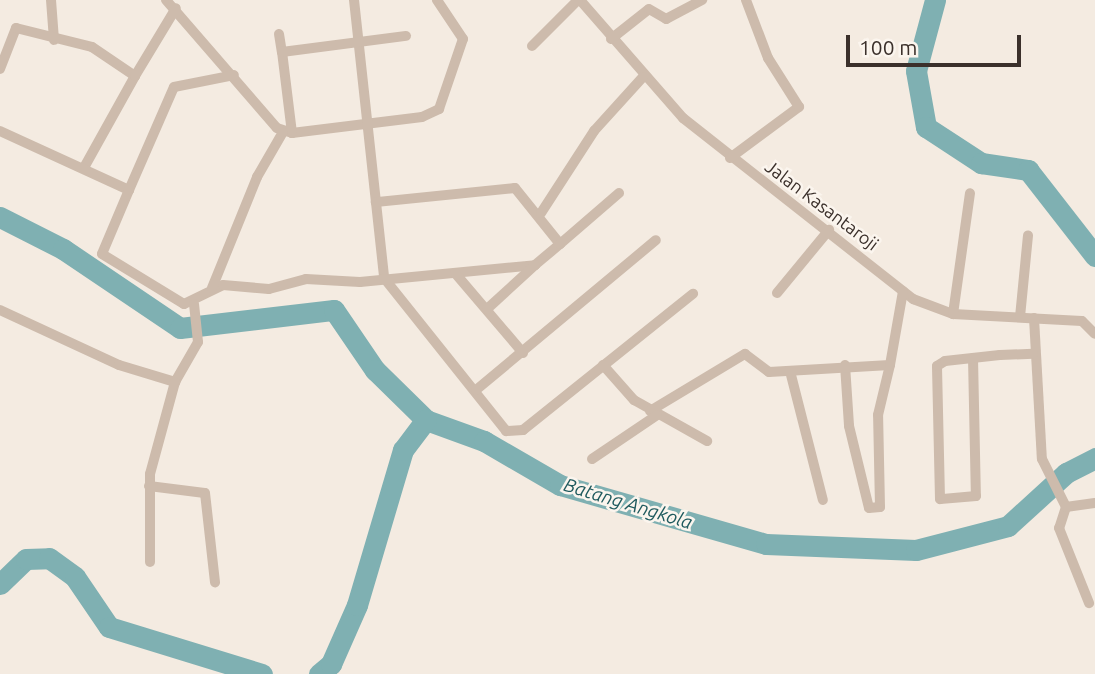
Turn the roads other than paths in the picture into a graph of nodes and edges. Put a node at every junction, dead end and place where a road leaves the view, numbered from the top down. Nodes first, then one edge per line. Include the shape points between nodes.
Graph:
1 (51, 0) edge
2 (166, 0) edge
3 (354, 0) edge
4 (436, 0) edge
5 (579, 0) edge
6 (702, 0) edge
7 (746, 0) edge
8 (652, 5) edge
9 (176, 8) junction
10 (279, 33) dead end
11 (406, 36) dead end
12 (611, 38) junction
13 (54, 40) junction
14 (359, 44) junction
15 (532, 46) dead end
16 (282, 52) junction
17 (0, 69) edge
18 (234, 75) junction
19 (135, 76) junction
20 (643, 77) junction
21 (368, 125) junction
22 (0, 131) edge
23 (288, 133) junction
24 (730, 158) junction
25 (85, 166) junction
26 (129, 190) junction
27 (619, 193) dead end
28 (970, 193) dead end
29 (376, 202) junction
30 (541, 213) junction
31 (829, 230) junction
32 (1028, 235) dead end
33 (656, 240) dead end
34 (560, 244) junction
35 (535, 265) junction
36 (455, 273) junction
37 (384, 278) junction
38 (212, 288) junction
39 (903, 291) junction
40 (777, 293) dead end
41 (693, 294) dead end
42 (194, 304) junction
43 (487, 309) junction
44 (0, 310) edge
45 (953, 314) junction
46 (1020, 317) junction
47 (1034, 318) junction
48 (1095, 334) edge
49 (523, 353) junction
50 (1033, 354) junction
51 (973, 358) junction
52 (603, 365) junction
53 (845, 365) junction
54 (890, 365) junction
55 (790, 371) junction
56 (175, 382) junction
57 (476, 390) junction
58 (653, 413) junction
59 (707, 441) dead end
60 (592, 459) dead end
61 (149, 486) junction
62 (823, 500) dead end
63 (1065, 503) junction
64 (1095, 504) edge
65 (150, 562) dead end
66 (215, 582) dead end
67 (1089, 603) dead end

1 - 13 street
2 - 9 street
3 - 14 street
4 - 21 street via 463,39 440,106 428,116
5 - 12 street, Jalan Kasantaroji
5 - 15 street
6 - 8 street via 666,19
7 - 24 street via 768,58 799,107
8 - 12 street
9 - 18 street
9 - 19 street
10 - 16 street
11 - 14 street
12 - 20 street, Jalan Kasantaroji
13 - 17 street via 16,28
13 - 19 street via 92,47
14 - 16 street
14 - 21 street
16 - 23 street
18 - 23 street
18 - 26 street via 174,87
19 - 25 street
20 - 24 street, Jalan Kasantaroji
20 - 30 street via 594,131
21 - 23 street
21 - 29 street
22 - 25 street
23 - 38 street via 257,177
24 - 31 street, Jalan Kasantaroji
25 - 26 street
26 - 42 street via 102,254 180,303
27 - 34 street
28 - 45 street
29 - 30 street via 509,187 521,190
29 - 37 street
30 - 34 street
31 - 39 street, Jalan Kasantaroji
31 - 40 street
32 - 46 street
33 - 49 street
34 - 35 street
35 - 36 street
35 - 43 street
36 - 37 street
36 - 43 street
37 - 38 street
37 - 57 street
38 - 42 street
39 - 45 street, Jalan Kasantaroji
39 - 54 street
41 - 52 street
42 - 56 street via 198,339
43 - 49 street
44 - 56 street via 120,365
45 - 46 street, Jalan Kasantaroji
46 - 47 street, Jalan Kasantaroji
47 - 48 street, Jalan Kasantaroji via 1084,321
47 - 50 street
49 - 57 street
50 - 51 street
50 - 63 street via 1042,458
51 - 51 street via 976,496 940,499 934,374 940,363
52 - 57 street via 515,434 506,431
52 - 58 street via 618,388
53 - 54 street
53 - 54 street via 849,426 869,509 880,507 878,415
53 - 55 street
55 - 58 street via 766,371 745,354
55 - 62 street
56 - 61 street
58 - 59 street
58 - 60 street
61 - 65 street
61 - 66 street via 205,493
63 - 64 street
63 - 67 street via 1059,528

